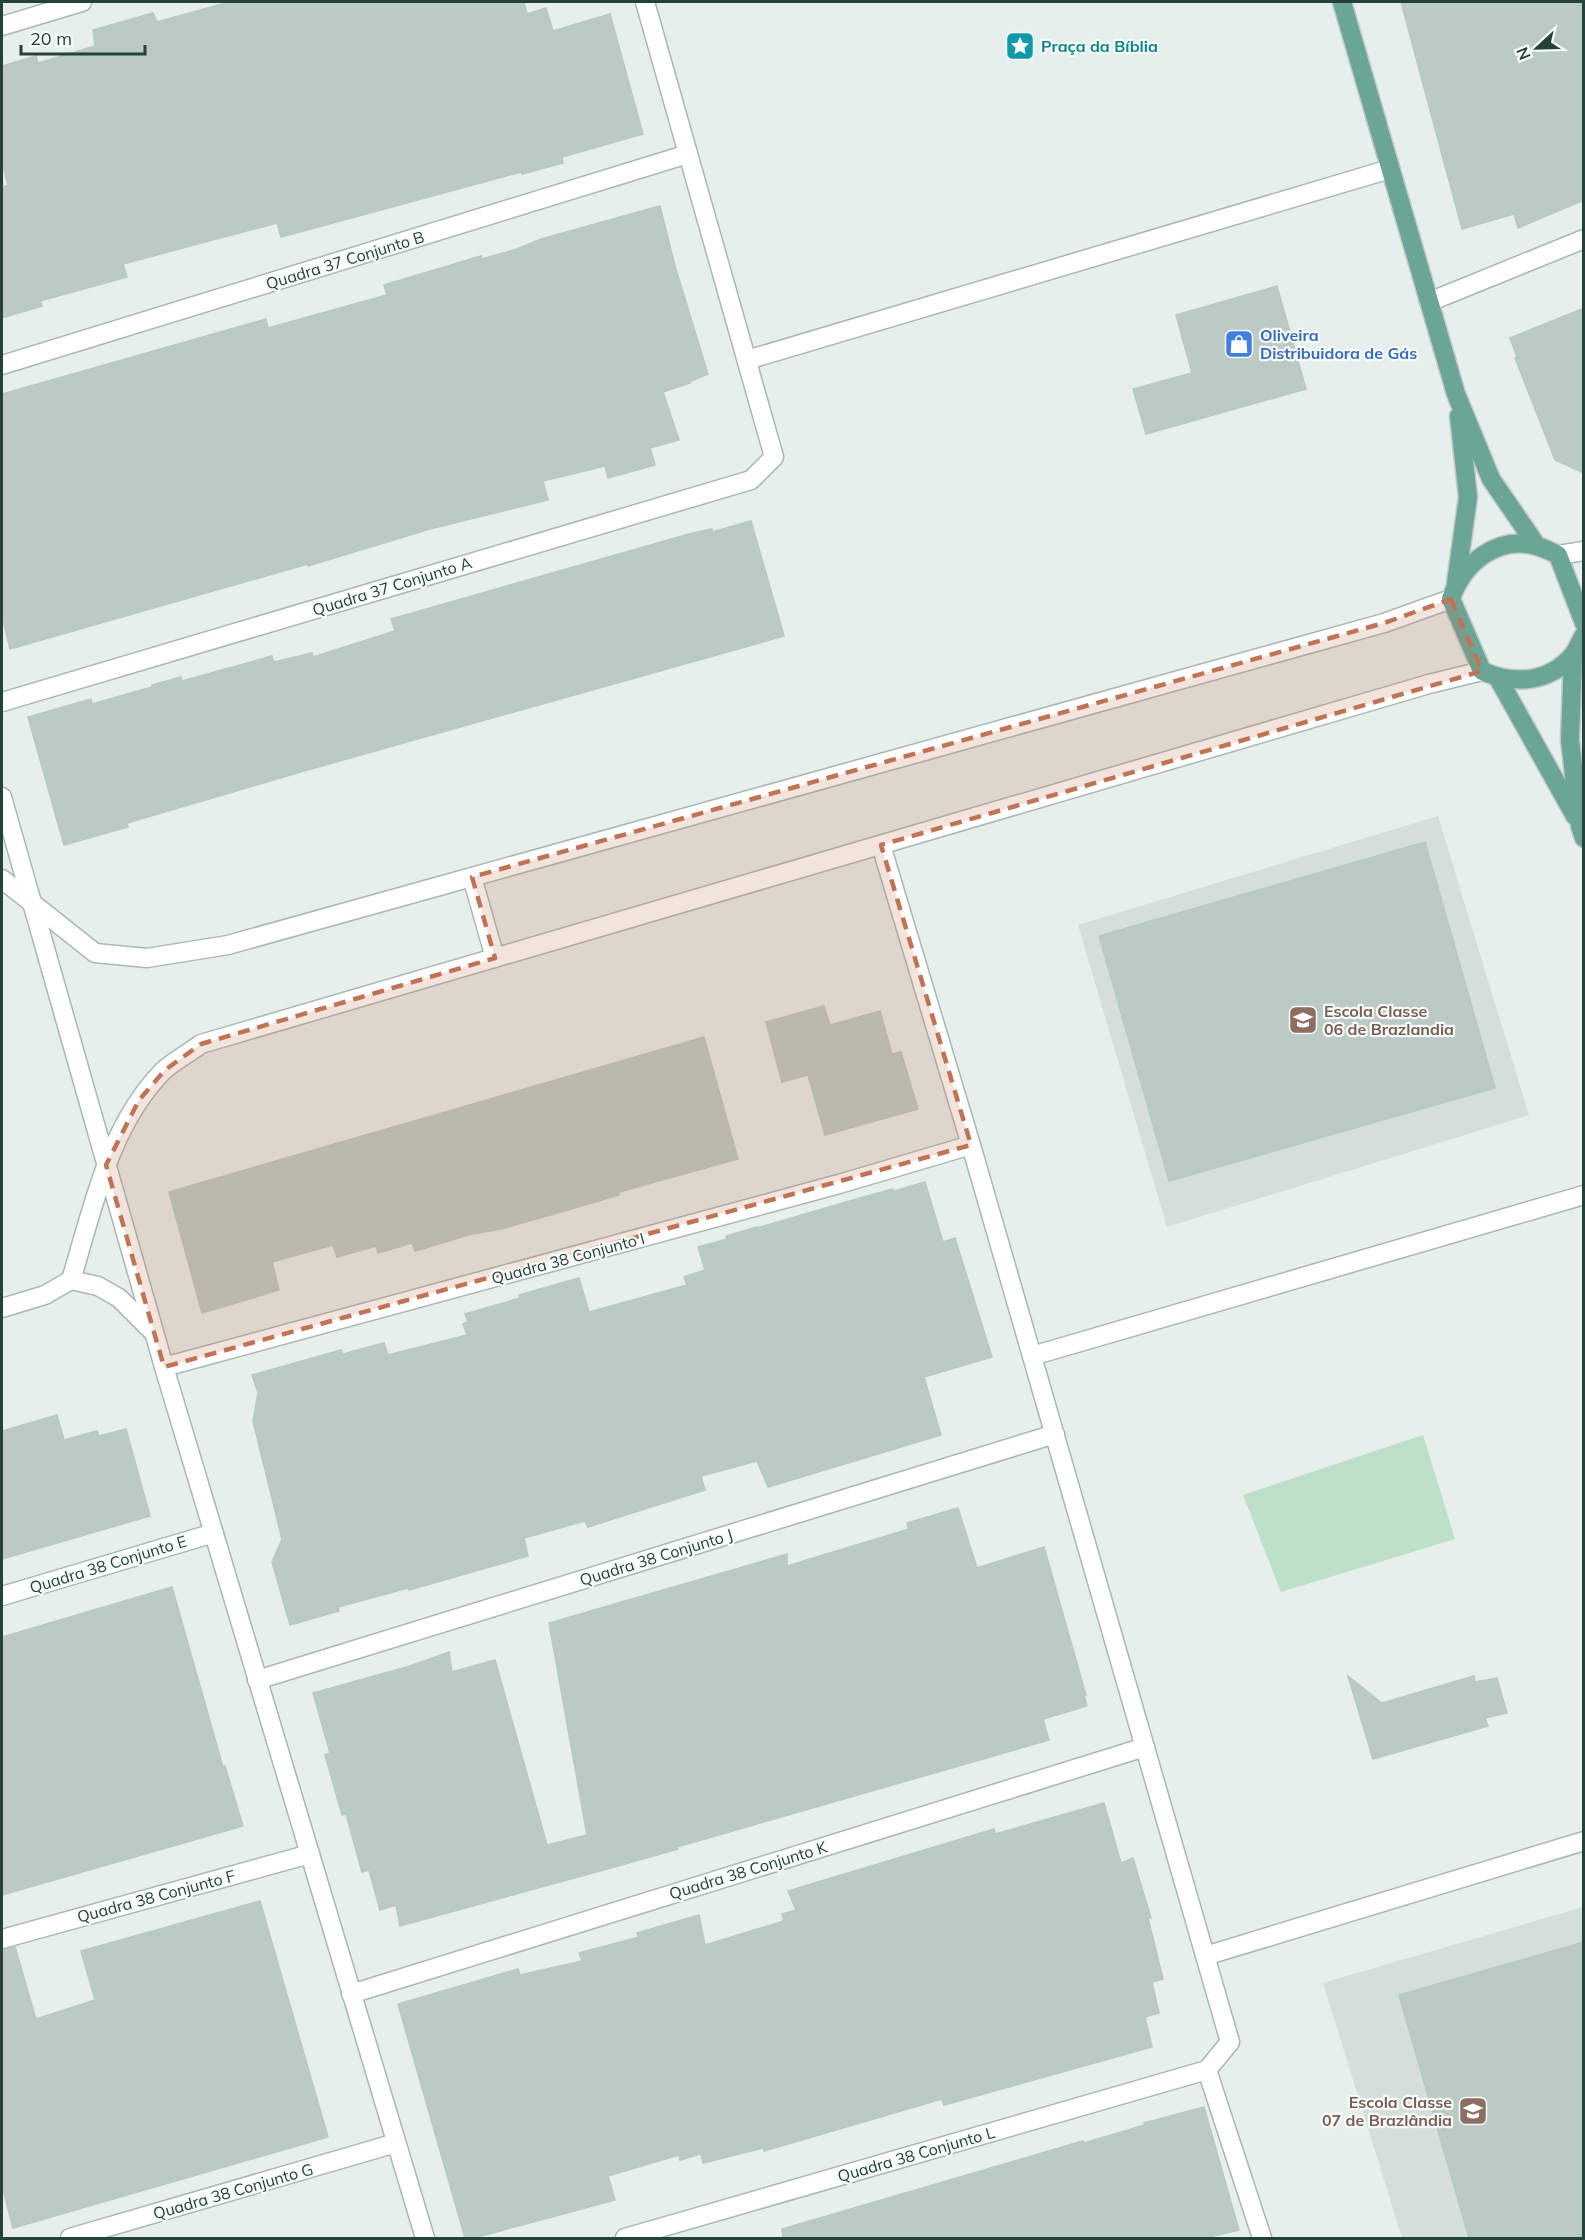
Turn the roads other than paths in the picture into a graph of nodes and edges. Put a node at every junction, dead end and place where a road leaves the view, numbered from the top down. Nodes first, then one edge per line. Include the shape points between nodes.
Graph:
1 (82, 2) edge
2 (645, 2) edge
3 (1342, 2) edge
4 (2, 26) edge
5 (688, 154) junction
6 (1390, 169) junction
7 (1584, 239) edge
8 (1429, 302) junction
9 (747, 360) junction
10 (2, 365) edge
11 (1456, 394) junction
12 (1537, 546) junction
13 (1584, 551) edge
14 (1558, 555) junction
15 (1454, 591) junction
16 (1584, 623) edge
17 (1584, 635) edge
18 (1573, 655) junction
19 (1490, 674) junction
20 (2, 702) edge
21 (2, 797) edge
22 (1582, 832) edge
23 (881, 845) junction
24 (472, 877) junction
25 (2, 879) edge
26 (33, 906) junction
27 (495, 958) junction
28 (971, 1145) junction
29 (105, 1165) junction
30 (1584, 1195) edge
31 (71, 1280) junction
32 (2, 1308) edge
33 (154, 1334) junction
34 (1032, 1356) junction
35 (164, 1367) junction
36 (1055, 1434) junction
37 (214, 1533) junction
38 (2, 1596) edge
39 (257, 1680) junction
40 (1145, 1747) junction
41 (1584, 1841) edge
42 (310, 1854) junction
43 (2, 1939) edge
44 (1205, 1956) junction
45 (351, 1994) junction
46 (1207, 2070) junction
47 (396, 2143) junction
48 (70, 2238) edge
49 (425, 2238) edge
50 (625, 2238) edge
51 (1262, 2238) edge

1 - 4 street
2 - 5 street
3 - 6 main road
5 - 9 street
5 - 10 street, Quadra 37 Conjunto B
6 - 8 main road
6 - 9 street
7 - 8 street
8 - 11 main road
9 - 20 street, Quadra 37 Conjunto A via 774,457 751,480
11 - 12 main road via 1491,479
11 - 15 main road via 1468,497
12 - 14 main road
12 - 15 main road via 1505,544 1476,558
13 - 14 street
14 - 16 main road
15 - 19 main road
15 - 24 street via 1384,623
17 - 18 main road
18 - 19 main road via 1552,673 1526,681
18 - 22 main road via 1570,740
19 - 22 main road
19 - 23 street via 1429,684
21 - 26 street
23 - 27 street
23 - 28 street
24 - 26 street via 228,945 147,958 94,953
24 - 27 street
25 - 26 street
26 - 29 street
27 - 29 street via 201,1044 165,1070 139,1100
28 - 34 street
28 - 35 street, Quadra 38 Conjunto I
29 - 31 street
29 - 33 street
30 - 34 street
31 - 32 street via 45,1295
31 - 33 street via 98,1286 119,1298
33 - 35 street
34 - 36 street
35 - 37 street
36 - 39 street, Quadra 38 Conjunto J
36 - 40 street
37 - 38 street, Quadra 38 Conjunto E
37 - 39 street
39 - 42 street
40 - 44 street
40 - 45 street, Quadra 38 Conjunto K
41 - 44 street
42 - 43 street, Quadra 38 Conjunto F
42 - 45 street
44 - 46 street via 1230,2042
45 - 47 street
46 - 50 street, Quadra 38 Conjunto L
46 - 51 street
47 - 48 street, Quadra 38 Conjunto G
47 - 49 street

